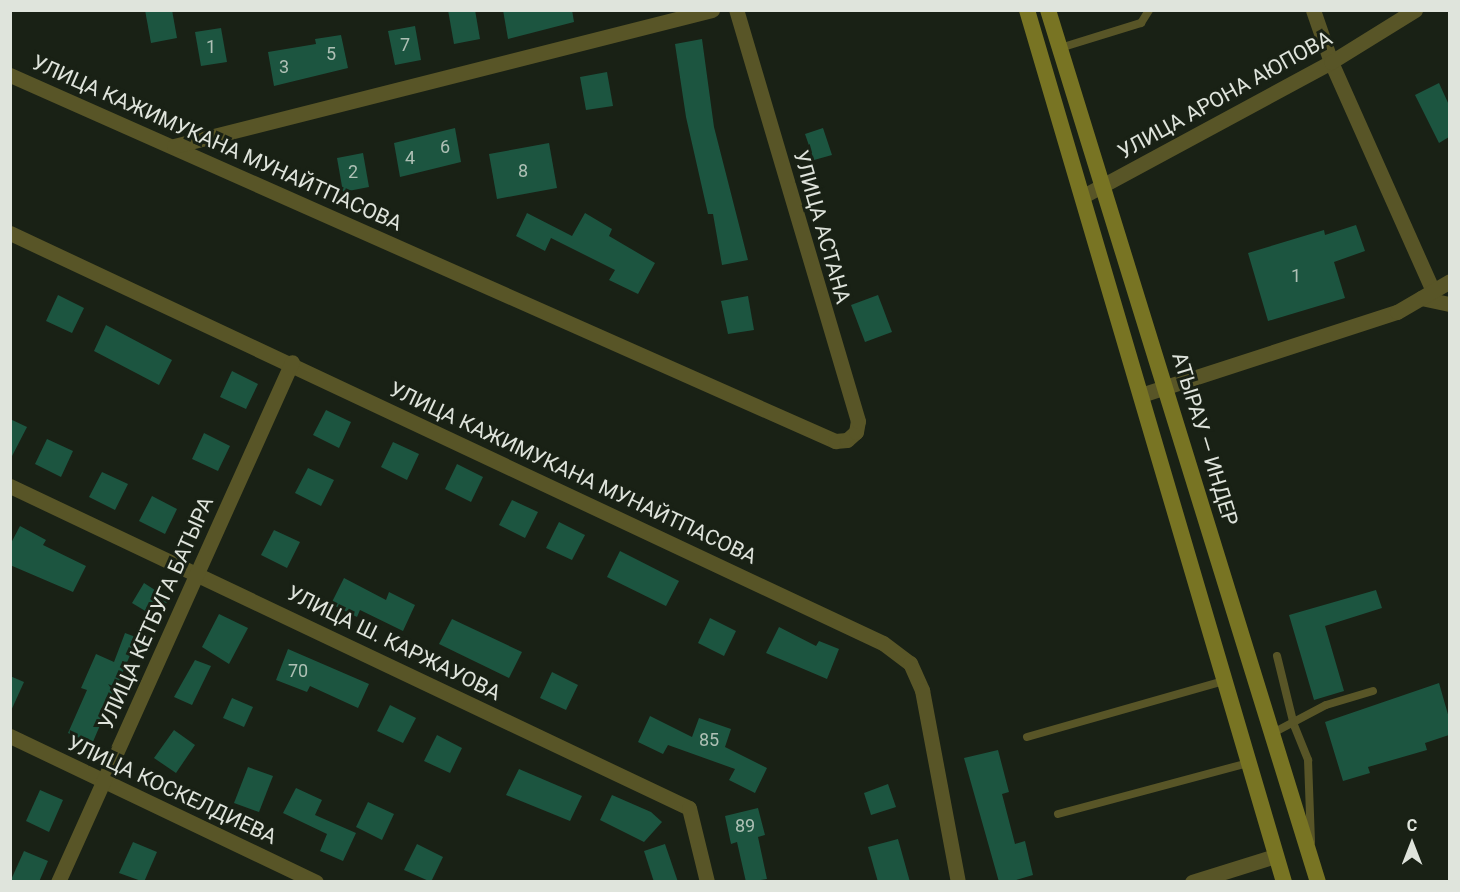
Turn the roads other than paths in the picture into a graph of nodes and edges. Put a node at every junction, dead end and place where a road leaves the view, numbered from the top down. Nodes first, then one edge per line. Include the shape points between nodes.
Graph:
1 (712, 10) edge
2 (736, 10) edge
3 (1027, 10) edge
4 (1048, 10) edge
5 (1149, 10) edge
6 (1313, 10) edge
7 (1415, 10) edge
8 (1060, 48) junction
9 (1331, 62) junction
10 (10, 75) edge
11 (174, 146) junction
12 (1103, 185) junction
13 (1085, 195) junction
14 (10, 233) edge
15 (1449, 281) edge
16 (1427, 295) junction
17 (1449, 304) edge
18 (292, 362) junction
19 (1166, 387) junction
20 (1141, 395) junction
21 (835, 441) joint
22 (10, 486) edge
23 (196, 572) junction
24 (1277, 657) dead end
25 (1224, 681) junction
26 (1373, 691) dead end
27 (1294, 725) junction
28 (1271, 734) junction
29 (10, 736) edge
30 (1027, 737) dead end
31 (1250, 762) junction
32 (105, 780) junction
33 (1058, 814) dead end
34 (1275, 856) junction
35 (1312, 862) junction
36 (57, 882) edge
37 (316, 882) edge
38 (707, 882) edge
39 (958, 882) edge
40 (1192, 882) edge
41 (1284, 882) edge
42 (1318, 882) edge

1 - 11 street
2 - 21 street, УЛИЦА АСТАНА via 858,421 856,432 848,440
3 - 13 main road
4 - 8 main road, АТЫРАУ — ИНДЕР
5 - 8 lane via 1142,23
6 - 9 street
7 - 9 street, УЛИЦА АРОНА АЮПОВА
8 - 12 main road, АТЫРАУ — ИНДЕР
9 - 12 street, УЛИЦА АРОНА АЮПОВА
9 - 16 street
10 - 11 street, УЛИЦА КАЖИМУКАНА МУНАЙТПАСОВА
11 - 21 street, УЛИЦА КАЖИМУКАНА МУНАЙТПАСОВА
12 - 13 street, УЛИЦА АРОНА АЮПОВА
12 - 19 main road, АТЫРАУ — ИНДЕР
13 - 20 main road
14 - 18 street, УЛИЦА КАЖИМУКАНА МУНАЙТПАСОВА
15 - 16 street
16 - 17 street
16 - 19 street via 1397,312
18 - 23 street, УЛИЦА КЕТБУГА БАТЫРА
18 - 39 street, УЛИЦА КАЖИМУКАНА МУНАЙТПАСОВА via 883,643 910,663 922,690
19 - 20 street
19 - 28 main road, АТЫРАУ — ИНДЕР
20 - 25 main road
22 - 23 street, УЛИЦА Ш. КАРЖАУОВА
23 - 32 street, УЛИЦА КЕТБУГА БАТЫРА
23 - 38 street, УЛИЦА Ш. КАРЖАУОВА via 689,808
24 - 27 lane
25 - 30 lane
25 - 31 main road
26 - 27 lane via 1326,705
27 - 28 lane
27 - 35 lane via 1308,760
28 - 35 main road, АТЫРАУ — ИНДЕР
29 - 32 street, УЛИЦА КОСКЕЛДИЕВА
31 - 33 lane
31 - 34 main road
32 - 36 street, УЛИЦА КЕТБУГА БАТЫРА
32 - 37 street, УЛИЦА КОСКЕЛДИЕВА
34 - 40 street
34 - 41 main road
35 - 42 main road, АТЫРАУ — ИНДЕР

